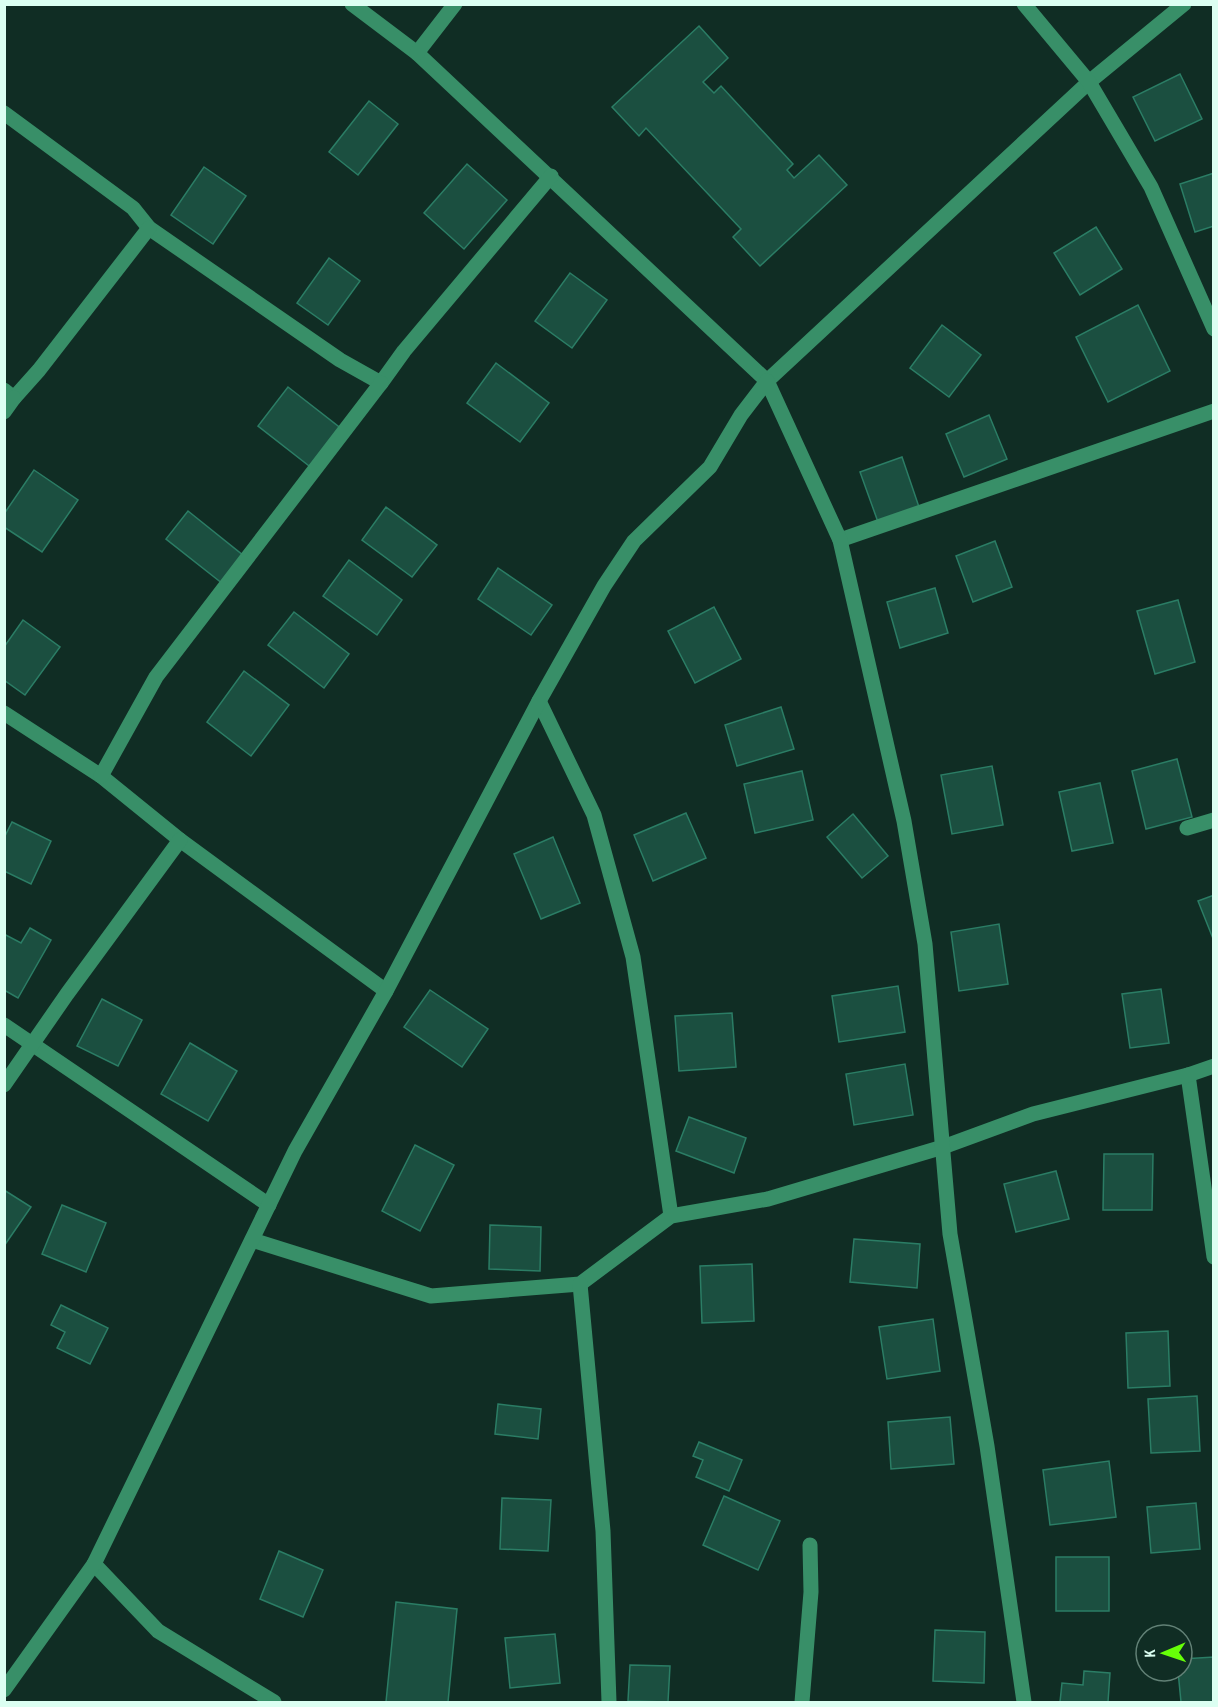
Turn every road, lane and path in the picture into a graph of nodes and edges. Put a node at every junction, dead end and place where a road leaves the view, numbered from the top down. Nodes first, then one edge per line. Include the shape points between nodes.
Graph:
1 (352, 4) edge
2 (455, 4) edge
3 (1024, 4) edge
4 (1184, 4) edge
5 (417, 53) junction
6 (1089, 82) junction
7 (4, 113) edge
8 (551, 176) junction
9 (149, 228) junction
10 (1214, 329) edge
11 (767, 381) junction
12 (381, 383) junction
13 (9, 394) edge
14 (1214, 411) edge
15 (4, 412) edge
16 (840, 540) junction
17 (539, 700) junction
18 (4, 713) edge
19 (101, 776) junction
20 (1214, 820) edge
21 (1187, 828) dead end
22 (180, 840) junction
23 (386, 991) junction
24 (4, 1025) edge
25 (32, 1045) junction
26 (1214, 1066) edge
27 (1188, 1075) junction
28 (4, 1085) edge
29 (943, 1147) junction
30 (269, 1205) junction
31 (671, 1216) junction
32 (252, 1240) junction
33 (1214, 1257) edge
34 (580, 1284) junction
35 (810, 1545) dead end
36 (94, 1564) junction
37 (4, 1690) edge
38 (274, 1702) edge
39 (609, 1702) edge
40 (802, 1702) edge
41 (1024, 1702) edge

1 - 5 street
2 - 5 street
3 - 6 street
4 - 6 street
5 - 8 street
6 - 10 street via 1151,187
6 - 11 street
7 - 9 street via 133,208
8 - 11 street
8 - 12 street
9 - 12 street via 340,360
9 - 13 street via 39,370
11 - 16 street
11 - 17 street via 710,467 634,541
12 - 19 street via 156,677
13 - 15 street
14 - 16 street
16 - 29 street via 904,821 925,944
17 - 23 street
17 - 31 street via 594,815 633,957
18 - 19 street
19 - 22 street
20 - 21 street
22 - 23 street
22 - 25 street
23 - 30 street via 295,1151
24 - 25 street
25 - 28 street
25 - 30 street
26 - 27 street
27 - 29 street via 1033,1114
27 - 33 street
29 - 31 street via 768,1199
29 - 41 street via 950,1234 987,1446
30 - 32 street
31 - 34 street
32 - 34 street via 431,1296
32 - 36 street
34 - 39 street via 603,1531
35 - 40 street via 811,1592
36 - 37 street
36 - 38 street via 158,1631

